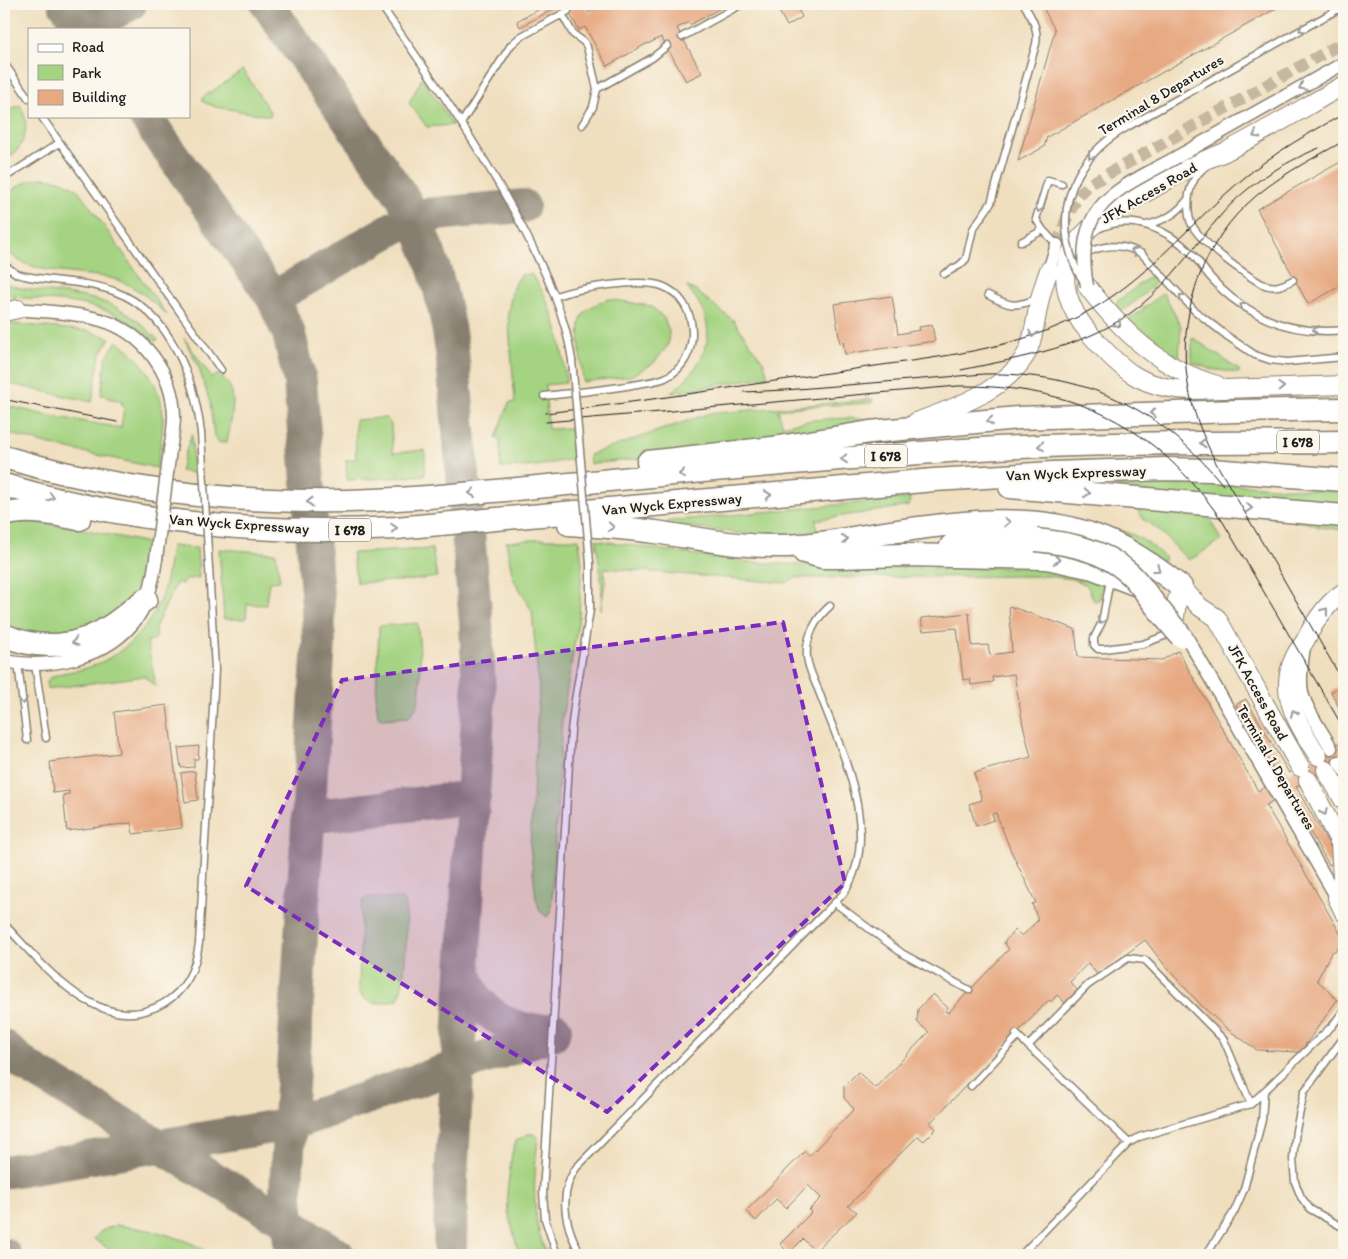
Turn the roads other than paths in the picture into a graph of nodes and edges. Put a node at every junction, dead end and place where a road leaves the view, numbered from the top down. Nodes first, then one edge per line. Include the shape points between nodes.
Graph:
1 (380, 4) edge
2 (742, 4) edge
3 (1024, 4) edge
4 (1344, 6) edge
5 (682, 37) dead end
6 (666, 46) dead end
7 (4, 63) edge
8 (1344, 63) edge
9 (1344, 85) edge
10 (598, 89) junction
11 (28, 98) edge
12 (42, 118) edge
13 (462, 122) junction
14 (582, 125) dead end
15 (60, 143) junction
16 (1225, 152) junction
17 (4, 178) edge
18 (1062, 184) dead end
19 (1189, 198) junction
20 (1147, 225) junction
21 (1043, 230) junction
22 (1083, 235) junction
23 (1021, 242) dead end
24 (1057, 245) joint
25 (4, 265) edge
26 (1049, 270) junction
27 (944, 274) dead end
28 (1065, 280) junction
29 (1293, 280) dead end
30 (1087, 286) junction
31 (988, 295) dead end
32 (556, 296) junction
33 (1040, 298) junction
34 (8, 310) edge
35 (1344, 330) edge
36 (1344, 357) edge
37 (1111, 358) junction
38 (221, 370) dead end
39 (1344, 385) edge
40 (1232, 389) junction
41 (544, 396) dead end
42 (1344, 409) edge
43 (897, 429) junction
44 (1344, 442) edge
45 (4, 443) edge
46 (4, 457) edge
47 (1344, 466) edge
48 (1166, 469) junction
49 (934, 480) junction
50 (1344, 480) edge
51 (4, 485) edge
52 (125, 485) junction
53 (520, 489) junction
54 (4, 515) edge
55 (1344, 516) edge
56 (511, 518) junction
57 (188, 522) junction
58 (779, 546) junction
59 (904, 555) junction
60 (1111, 574) junction
61 (1181, 587) junction
62 (1344, 592) edge
63 (146, 599) junction
64 (830, 606) dead end
65 (1181, 630) junction
66 (4, 635) edge
67 (1307, 637) junction
68 (4, 661) edge
69 (18, 663) junction
70 (35, 664) junction
71 (46, 738) dead end
72 (27, 740) dead end
73 (1332, 761) edge
74 (1344, 801) edge
75 (835, 903) junction
76 (1342, 908) edge
77 (4, 924) edge
78 (970, 990) dead end
79 (1344, 1010) edge
80 (1344, 1037) edge
81 (1028, 1046) junction
82 (971, 1086) dead end
83 (1264, 1091) junction
84 (1251, 1104) junction
85 (1129, 1143) junction
86 (1344, 1226) edge
87 (557, 1255) edge
88 (581, 1255) edge
89 (1021, 1255) edge
90 (1206, 1255) edge

1 - 13 lane
2 - 5 lane
3 - 27 lane via 1037,38 991,203 973,229 966,259
4 -> 30 lane, Terminal 8 Departures, bridge via 1121,130 1098,148 1074,183 1067,210 1070,253
6 - 10 lane via 652,58
7 - 11 lane
8 -> 30 street, bridge via 1112,194 1096,214 1086,236 1083,259
9 -> 16 street, JFK Access Road
10 - 13 lane via 587,47 573,34 565,13 511,45
10 - 14 lane via 593,107
12 - 15 lane
13 - 32 lane via 512,207
15 - 17 lane
15 - 38 lane
16 - 19 lane via 1197,174
16 - 22 street, JFK Access Road via 1120,207
18 -> 21 lane via 1048,180 1036,219
19 - 20 lane via 1174,214
19 - 29 lane via 1192,225 1218,252 1269,287
20 - 22 lane via 1112,224
35 -> 20 lane via 1299,328 1254,313 1219,287 1182,245
21 - 23 lane
21 - 24 lane
22 - 28 street, JFK Access Road via 1069,257
24 - 26 street
25 - 77 lane, bridge via 17,274 93,286 116,292 136,303 169,338 186,370 196,400 201,433 215,669 199,943 190,976 175,995 144,1012 127,1014 103,1010 68,989
26 - 33 street
26 - 37 street via 1054,297 1064,318 1075,331
36 -> 28 lane via 1287,362 1255,355 1195,311 1148,259 1133,249 1107,246 1081,256
28 - 37 street, JFK Access Road via 1073,313
30 -> 40 street via 1124,330 1156,358 1192,376
31 - 33 lane via 1015,306
32 - 41 lane via 631,284 662,286 677,296 687,310 692,336 685,360 665,378 615,388
32 - 87 lane, bridge via 572,360 590,563 590,610 571,740 543,1193 545,1219
33 -> 43 street via 1029,347 1014,370 972,400
34 - 63 street, bridge via 102,320 138,339 157,362 170,391 174,416 156,560
37 - 40 street, JFK Access Road via 1135,376 1160,387
40 -> 39 street, JFK Access Road
42 -> 43 highway via 1026,418
43 - 53 highway via 773,448 542,474
44 -> 53 highway, Van Wyck Expressway / I 678 via 1106,444 977,450 830,460
45 - 52 highway via 96,467
46 - 52 highway, Van Wyck Expressway / I 678 via 62,473
47 - 48 highway
48 - 49 highway, Van Wyck Expressway / I 678
48 - 50 highway, Van Wyck Expressway / I 678
49 -> 55 highway
56 -> 49 highway, Van Wyck Expressway / I 678
51 -> 57 highway, Van Wyck Expressway / I 678 via 97,508
53 -> 52 highway, Van Wyck Expressway / I 678 via 398,500 312,502 244,500
54 - 57 highway via 29,511 100,522
57 -> 56 highway, Van Wyck Expressway / I 678 via 325,530 396,528
56 -> 58 highway via 657,532 724,544
58 - 59 highway via 822,556
58 -> 61 highway via 956,523 1033,523 1103,538 1145,560
59 -> 60 highway via 1033,557 1078,564
59 - 65 highway, bridge via 1013,539 1090,550 1122,566
60 - 65 highway via 1157,596 1168,606
60 -> 65 lane via 1102,622 1094,638 1098,649 1143,644
61 - 65 street via 1177,600
61 -> 76 street, JFK Access Road via 1200,607 1217,618 1340,843
67 -> 62 street, JFK Access Road via 1335,598
63 -> 66 highway via 112,625 71,644 32,644
63 - 70 street via 138,618 107,645 67,660
64 - 75 lane via 815,624 807,657 853,787 860,836 857,866 847,889
65 - 76 street, Terminal 1 Departures
65 - 76 street
67 - 73 street via 1302,692
73 -> 67 street, JFK Access Road via 1298,722 1290,704 1290,671
68 - 69 street
69 - 70 street
69 -> 72 lane
70 - 71 lane
73 - 74 street, JFK Access Road
75 - 78 lane via 910,958
75 - 88 lane via 576,1168 568,1182 564,1202 570,1231
79 - 83 lane via 1333,1025
80 - 86 lane via 1304,1092 1293,1159 1295,1182 1301,1197 1310,1208
81 - 82 lane via 1017,1035
81 - 84 lane via 1088,985 1128,958 1146,960 1224,1040
81 - 85 lane
83 - 84 lane
83 - 90 lane via 1262,1120 1240,1201
84 - 85 lane via 1139,1137
85 - 89 lane

